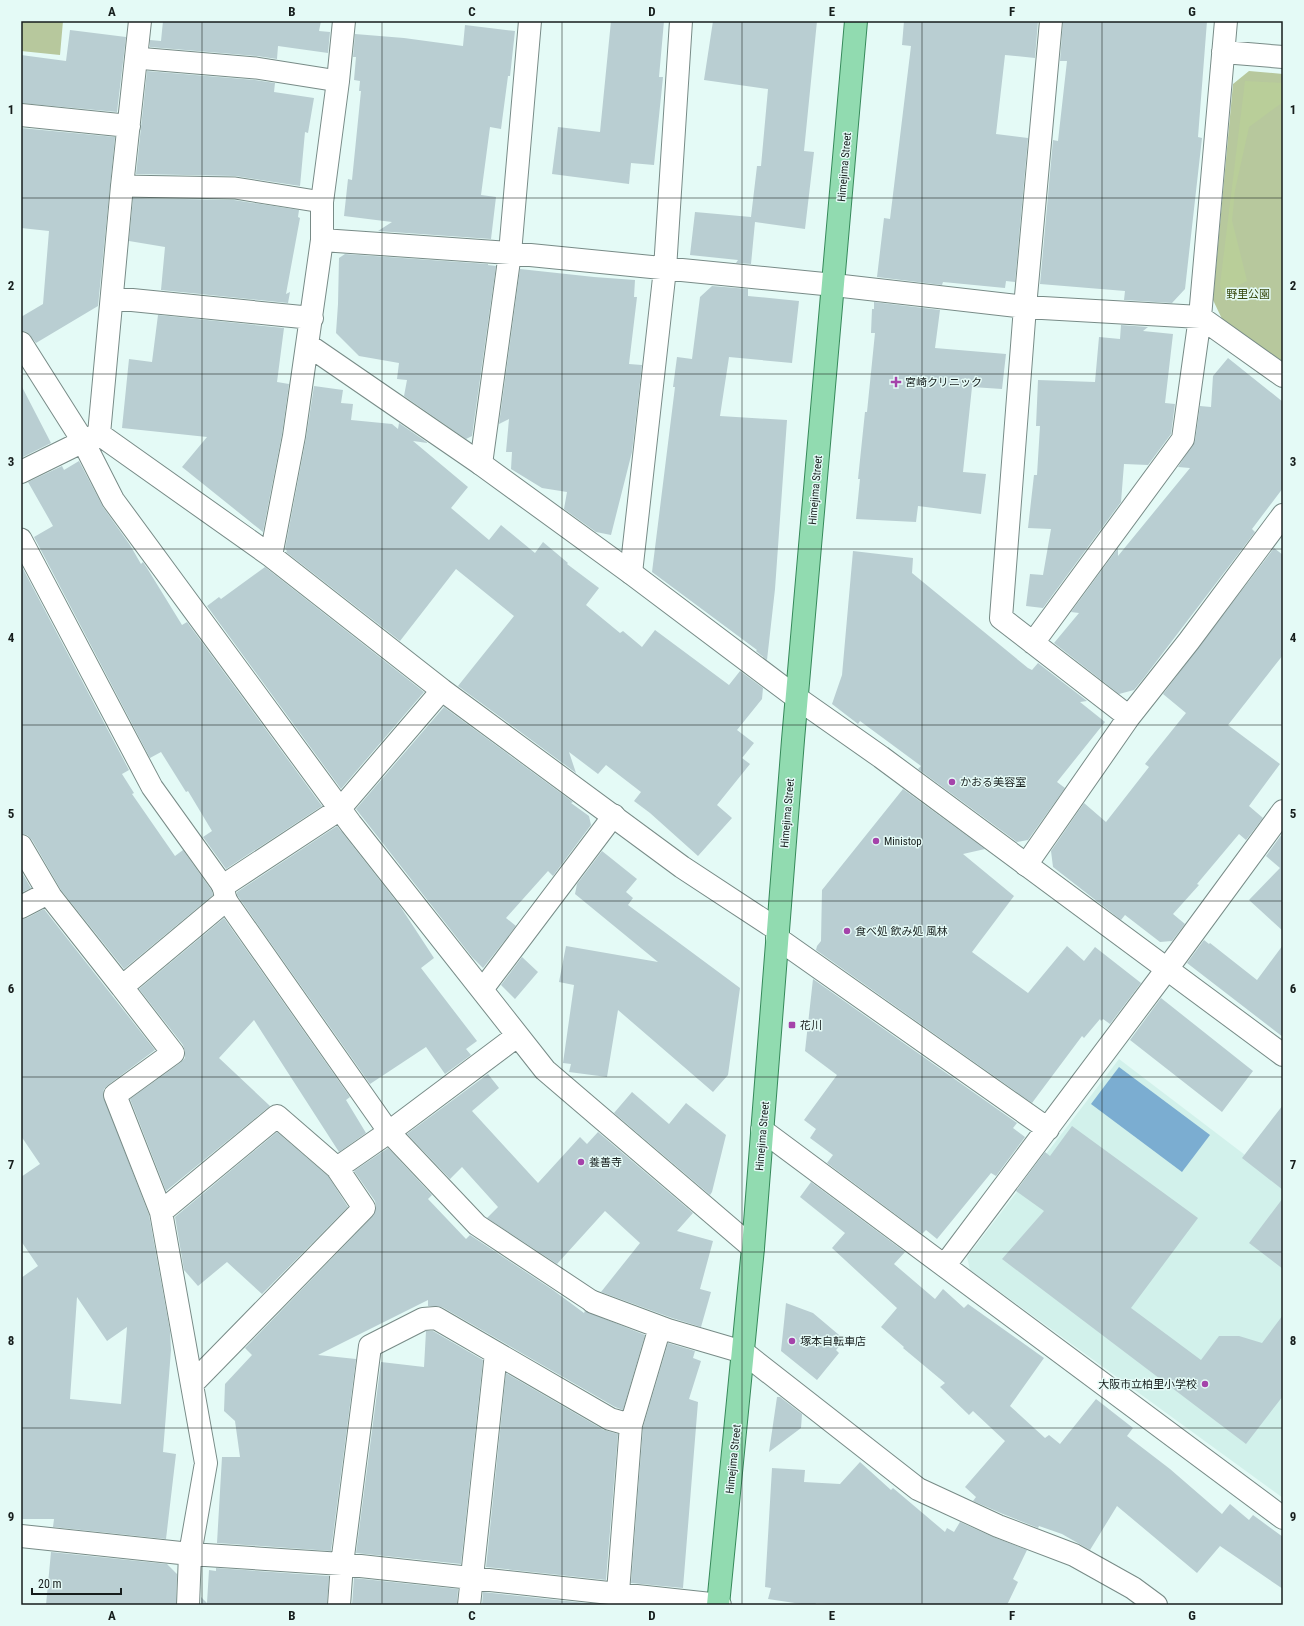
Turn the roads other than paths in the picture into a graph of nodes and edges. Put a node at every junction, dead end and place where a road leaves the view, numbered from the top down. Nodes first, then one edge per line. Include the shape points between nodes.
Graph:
1 (140, 21) edge
2 (344, 21) edge
3 (530, 21) edge
4 (681, 21) edge
5 (856, 21) edge
6 (1051, 21) edge
7 (1226, 21) edge
8 (1223, 52) junction
9 (1283, 57) edge
10 (136, 58) junction
11 (338, 81) junction
12 (21, 115) edge
13 (129, 126) junction
14 (122, 186) junction
15 (322, 202) junction
16 (322, 240) junction
17 (510, 253) junction
18 (666, 269) junction
19 (834, 285) junction
20 (112, 298) junction
21 (1025, 307) junction
22 (1200, 317) junction
23 (312, 318) junction
24 (21, 342) edge
25 (308, 346) junction
26 (1283, 376) edge
27 (91, 438) junction
28 (481, 464) junction
29 (21, 472) edge
30 (1283, 515) edge
31 (21, 539) edge
32 (271, 556) junction
33 (630, 573) junction
34 (1033, 643) junction
35 (442, 690) junction
36 (797, 698) junction
37 (1129, 717) junction
38 (340, 809) junction
39 (1283, 811) edge
40 (614, 815) junction
41 (21, 846) edge
42 (1026, 865) junction
43 (48, 893) junction
44 (224, 893) junction
45 (21, 907) edge
46 (777, 934) junction
47 (1167, 969) junction
48 (122, 987) junction
49 (482, 990) junction
50 (517, 1036) junction
51 (1283, 1055) edge
52 (1048, 1129) junction
53 (762, 1130) junction
54 (389, 1132) junction
55 (337, 1168) junction
56 (161, 1212) junction
57 (753, 1248) junction
58 (945, 1265) junction
59 (593, 1302) joint
60 (660, 1327) junction
61 (743, 1352) junction
62 (496, 1353) junction
63 (192, 1384) junction
64 (630, 1426) junction
65 (1283, 1518) edge
66 (21, 1536) edge
67 (190, 1554) junction
68 (342, 1564) junction
69 (472, 1578) junction
70 (617, 1599) edge
71 (188, 1605) edge
72 (339, 1605) edge
73 (469, 1605) edge
74 (719, 1605) edge
75 (1156, 1605) edge

1 - 10 street
2 - 11 street
3 - 17 street
4 - 18 street
5 - 19 main road, Himejima Street
6 - 21 street
7 - 8 street
8 - 9 street
8 - 22 street
10 - 11 street via 256,68
10 - 13 street
11 - 15 street
12 - 13 street
13 - 14 street
14 - 15 street via 235,188
14 - 20 street
15 - 16 street
16 - 17 street
16 - 23 street
17 - 18 street
17 - 28 street
18 - 19 street
18 - 33 street
19 - 21 street
19 - 36 main road, Himejima Street
20 - 23 street
20 - 27 street
21 - 22 street
21 - 34 street via 1001,618
22 - 26 street
22 - 34 street via 1183,439
23 - 25 street
24 - 27 street
25 - 28 street
25 - 32 street
27 - 29 street
27 - 32 street
27 - 38 street via 113,500
28 - 33 street
30 - 37 street
31 - 44 street via 152,787
32 - 35 street
33 - 36 street
34 - 37 street
35 - 38 street
35 - 40 street
36 - 42 street
36 - 46 main road, Himejima Street
37 - 42 street
38 - 44 street
38 - 49 street
39 - 47 street
40 - 46 street
40 - 49 street
41 - 43 street
42 - 47 street
43 - 45 street
43 - 48 street
44 - 48 street
44 - 54 street
46 - 52 street
46 - 53 main road, Himejima Street
47 - 51 street
47 - 52 street
48 - 56 street via 173,1053 115,1095
49 - 50 street
50 - 54 street
50 - 57 street via 544,1070
52 - 58 street
53 - 57 main road, Himejima Street
53 - 58 street
54 - 55 street
54 - 59 street via 477,1225
55 - 56 street via 277,1116
55 - 63 street via 364,1208
56 - 63 street
57 - 61 main road, Himejima Street
58 - 65 street
59 - 60 street
60 - 61 street
60 - 64 street
61 - 74 main road, Himejima Street
61 - 75 street via 918,1489 998,1526 1074,1555 1133,1588
62 - 64 street via 610,1419
62 - 68 street via 436,1318 423,1319 370,1346
62 - 69 street
63 - 67 street via 206,1463
64 - 70 street
66 - 67 street
67 - 68 street
67 - 71 street
68 - 69 street
68 - 72 street
69 - 70 street
69 - 73 street
70 - 74 street

